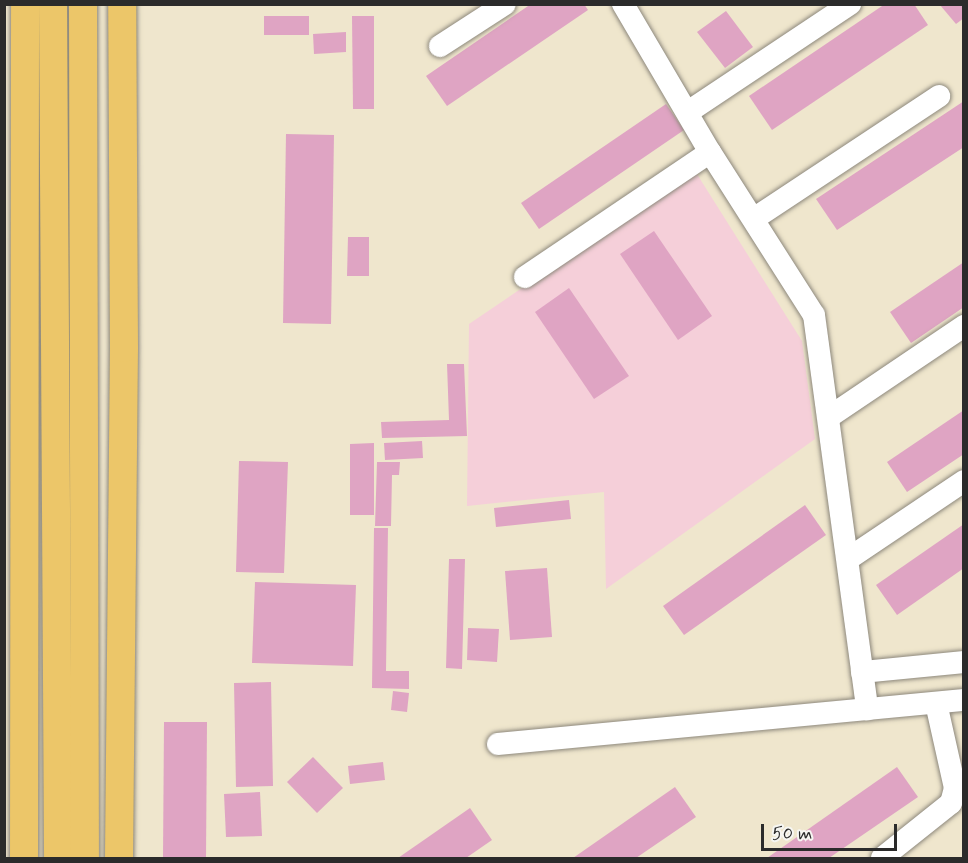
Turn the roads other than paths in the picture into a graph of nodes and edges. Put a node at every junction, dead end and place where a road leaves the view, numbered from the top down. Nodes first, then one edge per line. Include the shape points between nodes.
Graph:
1 (25, 4) edge
2 (53, 4) edge
3 (83, 4) edge
4 (122, 4) edge
5 (505, 4) edge
6 (623, 4) edge
7 (850, 4) edge
8 (440, 46) dead end
9 (939, 96) dead end
10 (688, 112) junction
11 (710, 152) junction
12 (754, 218) junction
13 (525, 277) dead end
14 (963, 326) edge
15 (829, 417) junction
16 (963, 481) edge
17 (848, 559) junction
18 (963, 662) edge
19 (862, 672) junction
20 (963, 700) edge
21 (936, 703) junction
22 (867, 709) junction
23 (498, 744) dead end
24 (24, 858) edge
25 (58, 858) edge
26 (85, 858) edge
27 (119, 858) edge
28 (882, 858) edge

1 - 24 main road
2 - 25 main road
3 - 26 main road
4 - 27 main road via 124,348
5 - 8 street
6 - 10 street
7 - 10 street
9 - 12 street
10 - 11 street
11 - 12 street
11 - 13 street
12 - 15 street via 814,315
14 - 15 street
15 - 17 street
16 - 17 street
17 - 19 street
18 - 19 street
19 - 22 street
20 - 21 street
21 - 22 street
21 - 28 street via 955,788 951,803
22 - 23 street

